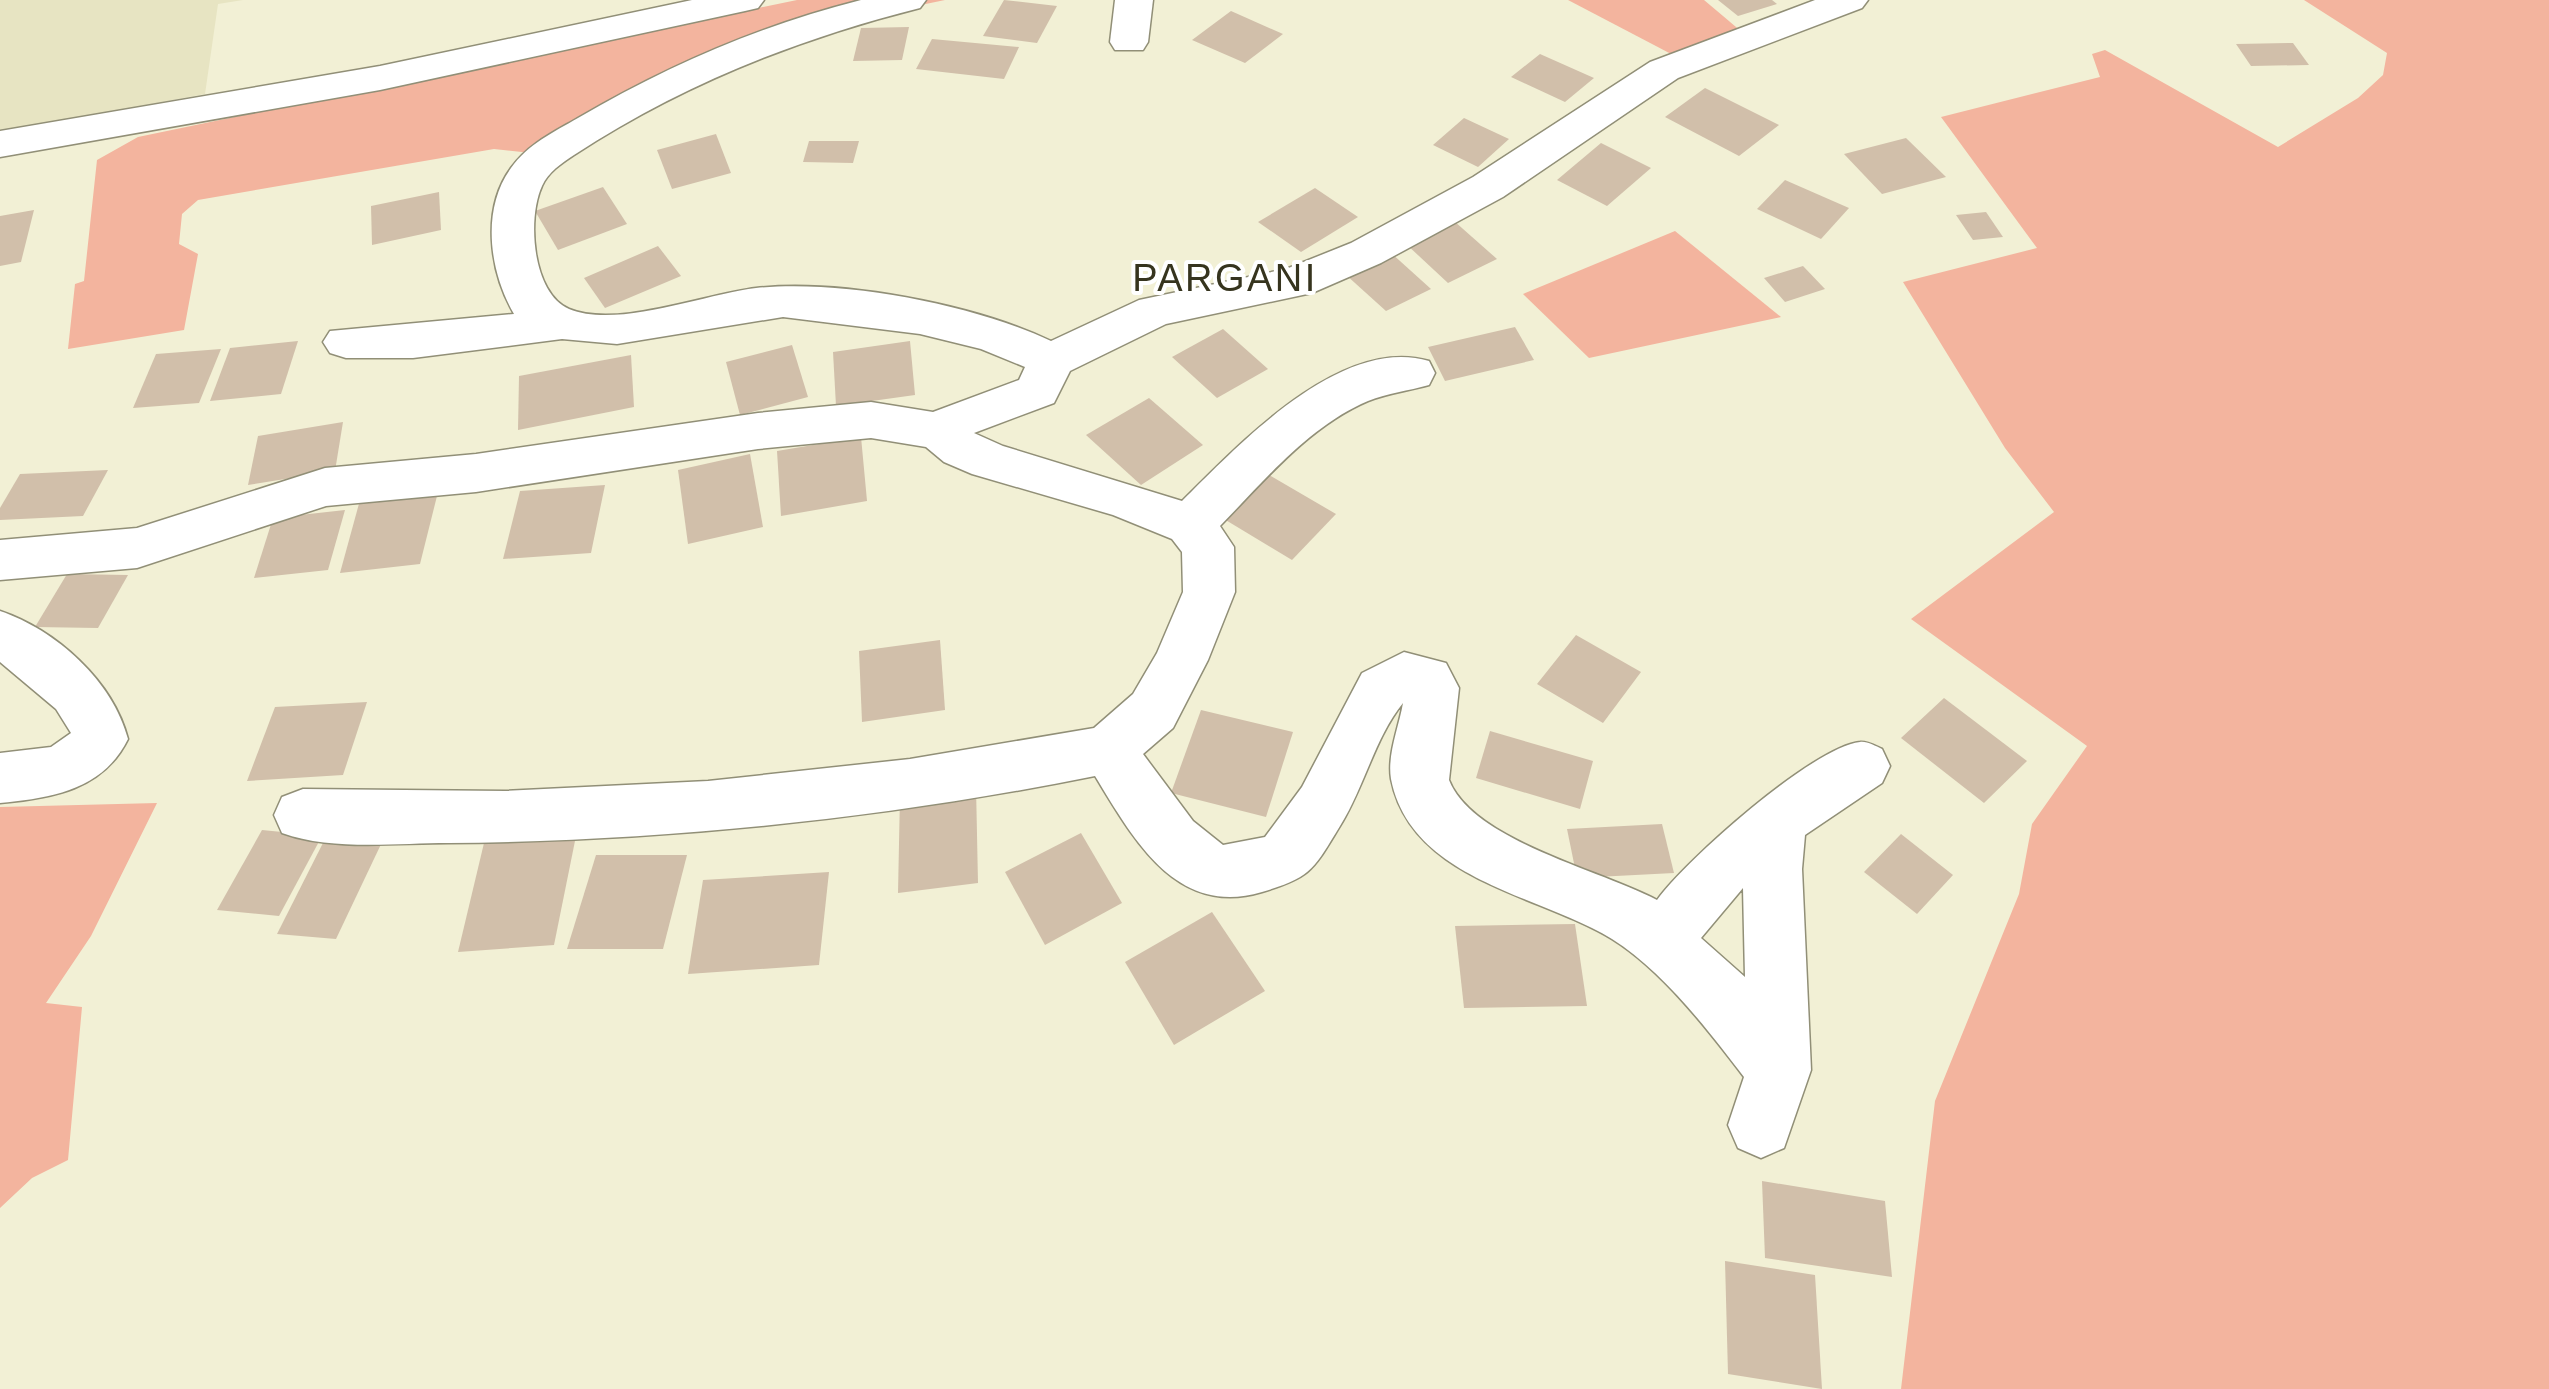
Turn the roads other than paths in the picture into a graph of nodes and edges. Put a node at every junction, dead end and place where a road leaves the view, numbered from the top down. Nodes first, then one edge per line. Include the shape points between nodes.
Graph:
1 (745, 0) edge
2 (906, 0) edge
3 (1134, 0) edge
4 (1848, 0) edge
5 (1129, 42) dead end
6 (0, 144) edge
7 (560, 324) junction
8 (346, 342) dead end
9 (1051, 360) junction
10 (1412, 373) dead end
11 (940, 431) junction
12 (1190, 525) junction
13 (0, 560) edge
14 (0, 633) edge
15 (1108, 749) junction
16 (1862, 766) dead end
17 (0, 778) edge
18 (303, 815) dead end
19 (1778, 820) junction
20 (1662, 944) junction

1 - 6 street via 380,78
2 - 7 street via 814,24 682,74 543,157 522,183 510,221 531,304
3 - 5 street
4 - 9 street via 1664,70 1488,187 1366,253 1296,282 1155,311
7 - 8 street via 413,342
7 - 9 street via 610,329 783,302 932,322 1026,346
9 - 11 street via 1037,391
10 - 12 street via 1383,375 1342,392 1288,430
11 - 12 street via 988,461
11 - 13 street via 871,420 325,487 138,548
12 - 15 street via 1208,547 1209,592 1154,711
14 - 17 street via 80,697 98,718 100,740 85,759 51,773
15 - 18 street via 1006,771 573,816
15 - 20 street via 1194,861 1224,872 1284,859 1322,804 1381,688 1417,674 1432,688 1419,778 1428,804 1490,854 1633,918
16 - 19 street
19 - 20 street via 1683,907
19 - 20 street via 1770,1098 1722,998

